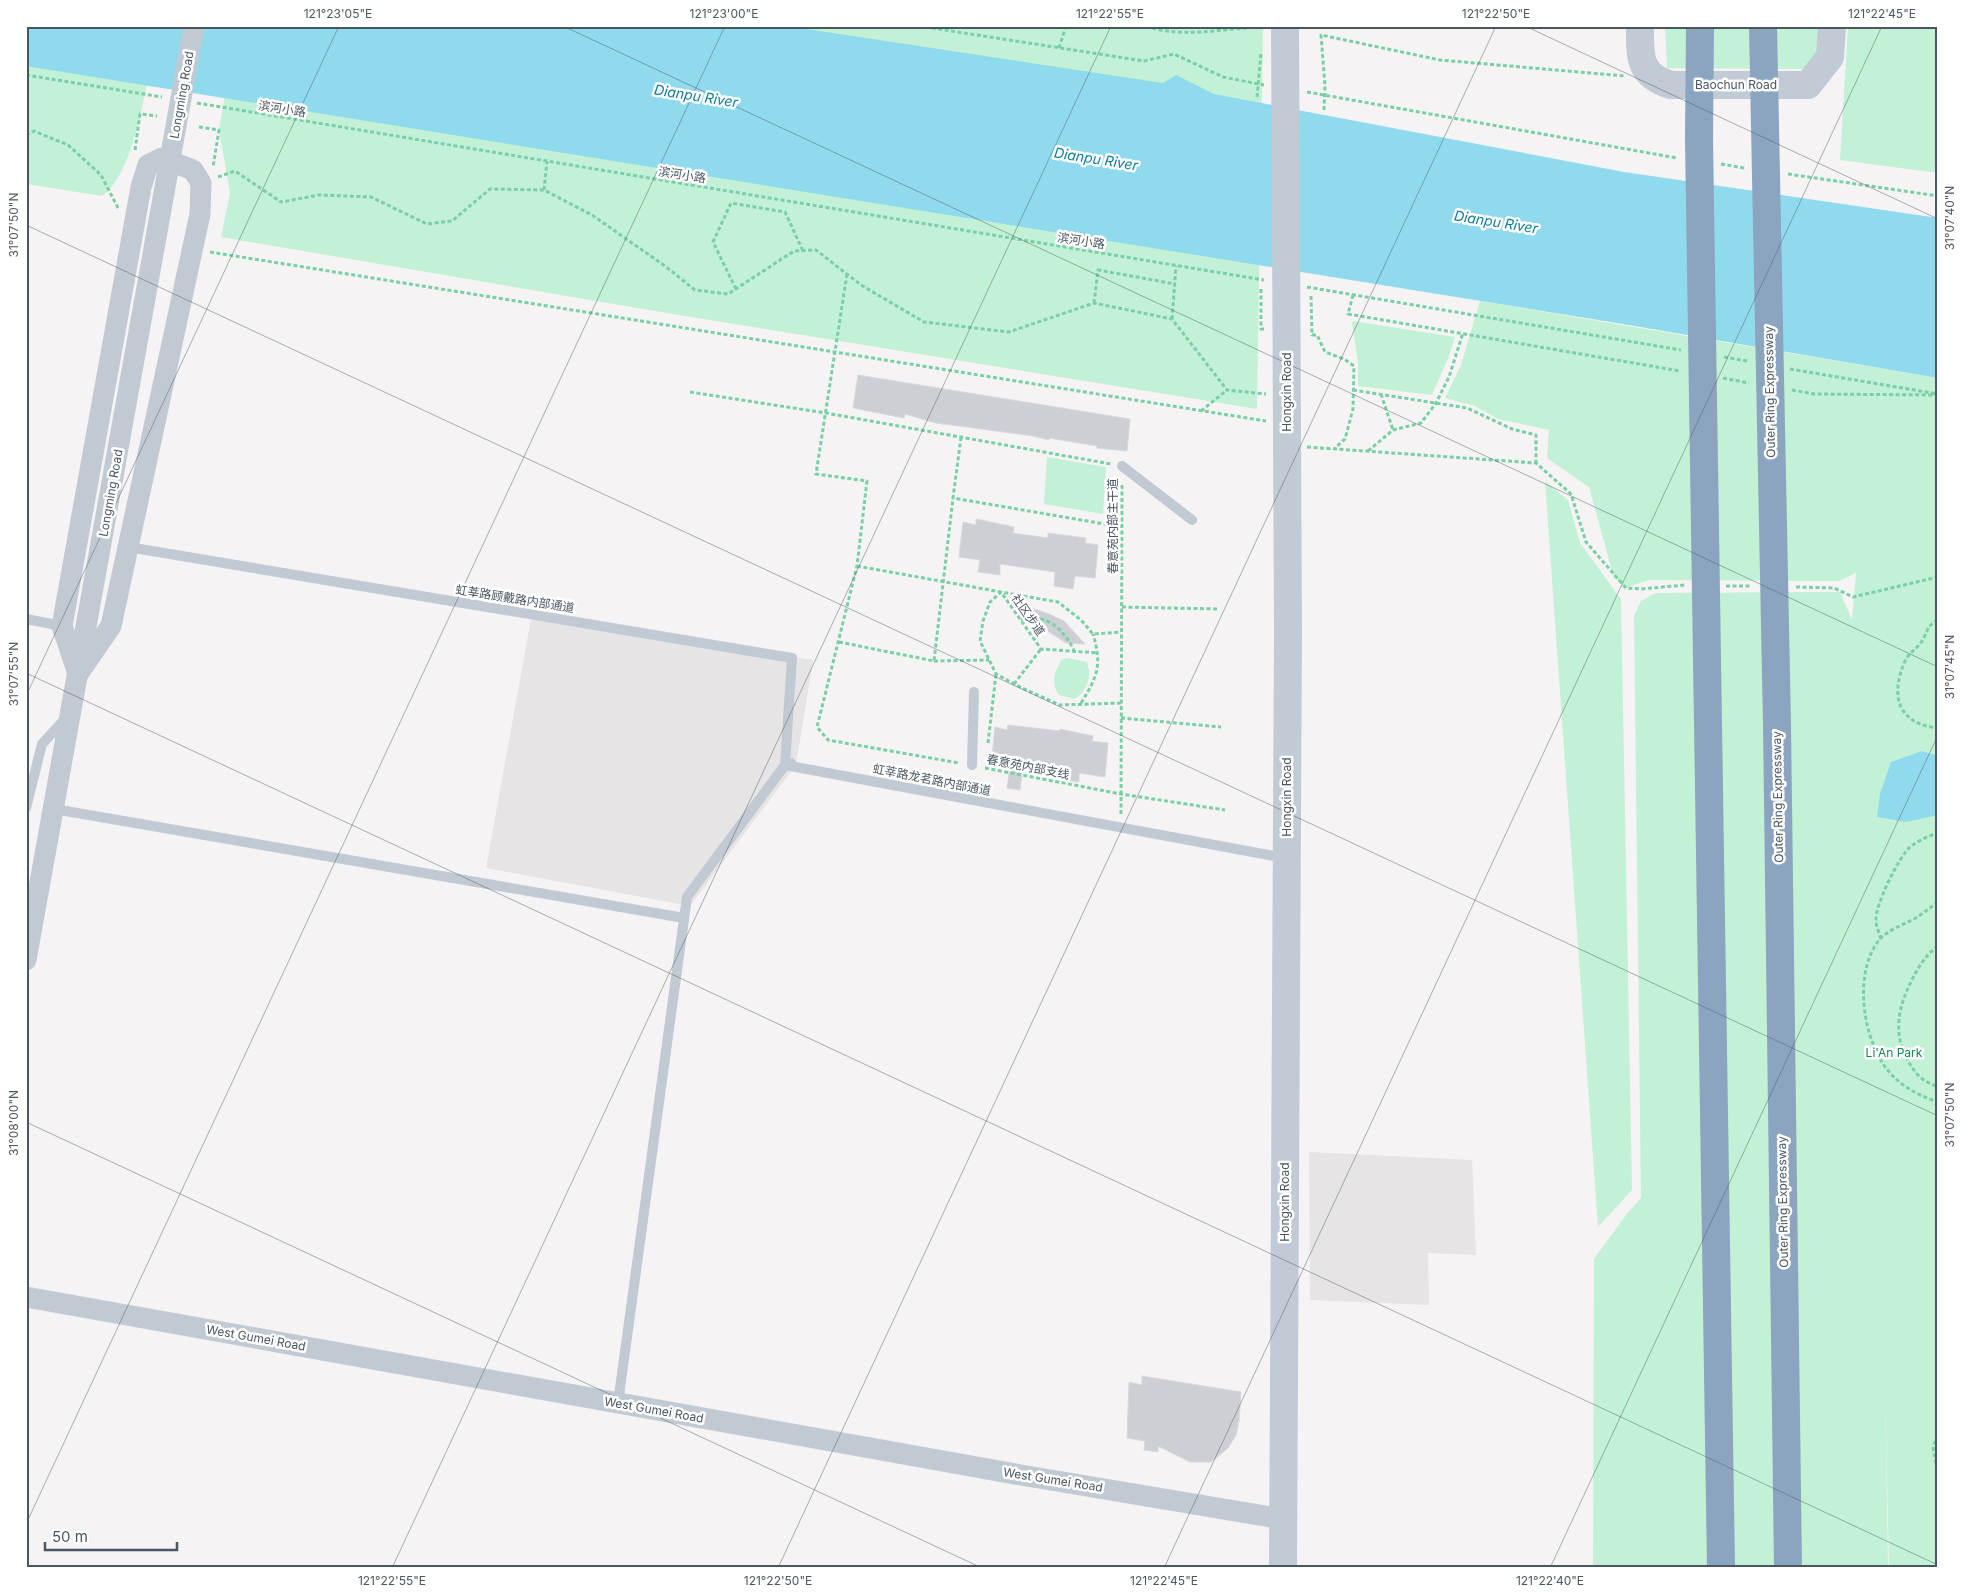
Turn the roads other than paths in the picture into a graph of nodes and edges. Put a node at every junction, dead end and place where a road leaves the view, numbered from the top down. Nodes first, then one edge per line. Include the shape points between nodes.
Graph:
1 (194, 26) edge
2 (1640, 26) edge
3 (1692, 26) edge
4 (1700, 26) edge
5 (1763, 26) edge
6 (1774, 26) edge
7 (1832, 26) edge
8 (1275, 27) edge
9 (1766, 140) junction
10 (1693, 149) junction
11 (1122, 466) road end
12 (1192, 520) dead end
13 (128, 547) junction
14 (26, 619) edge
15 (62, 626) junction
16 (1288, 632) junction
17 (78, 674) junction
18 (974, 692) dead end
19 (72, 712) junction
20 (796, 762) dead end
21 (785, 765) junction
22 (972, 765) road end
23 (26, 808) edge
24 (54, 809) junction
25 (1286, 858) junction
26 (684, 918) junction
27 (27, 955) edge
28 (26, 1298) edge
29 (618, 1403) junction
30 (1283, 1519) junction
31 (1283, 1568) edge
32 (1721, 1568) edge
33 (1788, 1568) edge

1 - 17 street, Longming Road
2 - 7 street, Baochun Road via 1643,63 1648,73 1657,81 1671,85 1808,85 1830,58
3 - 10 highway
4 - 10 highway
5 - 9 highway, Outer Ring Expressway
6 - 9 highway
8 - 16 street, Hongxin Road
9 - 33 highway, Outer Ring Expressway
10 - 32 highway via 1709,726
11 - 12 lane
13 - 15 street via 206,182 193,170 162,158 148,166 141,187
13 - 17 street via 111,626
13 - 21 lane, 虹莘路顾戴路内部通道 via 792,658
14 - 15 lane
15 - 17 street
16 - 16 street via 1275,596 1273,306 1276,293 1295,295 1301,598
16 - 25 street, Hongxin Road
17 - 19 street, Longming Road
18 - 22 lane
19 - 23 lane via 42,744
19 - 24 street, Longming Road
20 - 21 lane
21 - 25 lane, 虹莘路龙茗路内部通道
21 - 26 lane via 688,897
24 - 26 lane
24 - 27 street, Longming Road
25 - 30 street, Hongxin Road
26 - 29 lane
28 - 29 street, West Gumei Road
29 - 30 street, West Gumei Road
30 - 31 street, Hongxin Road

